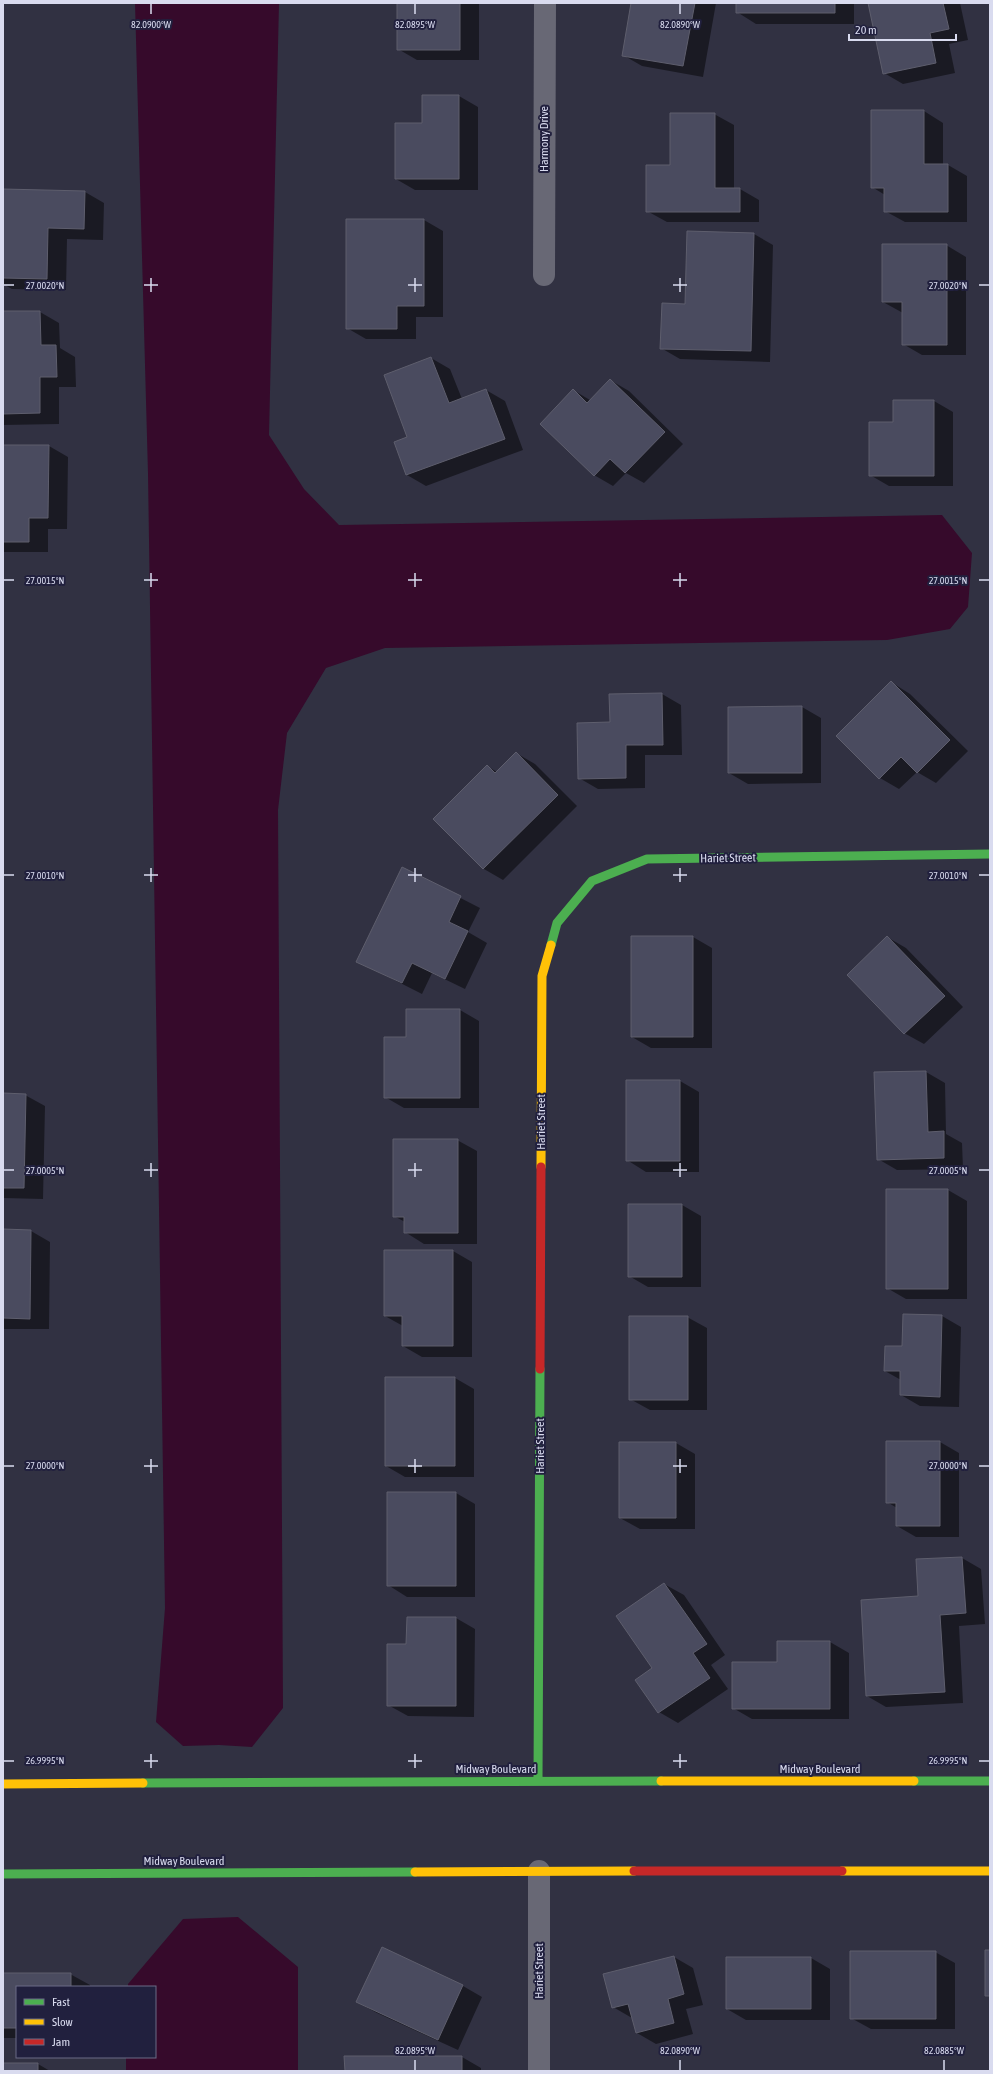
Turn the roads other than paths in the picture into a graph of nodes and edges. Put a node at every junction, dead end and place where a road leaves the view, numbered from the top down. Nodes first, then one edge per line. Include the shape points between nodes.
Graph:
1 (545, 3) edge
2 (544, 275) dead end
3 (990, 854) edge
4 (538, 1781) junction
5 (990, 1781) edge
6 (3, 1784) edge
7 (538, 1871) junction
8 (990, 1871) edge
9 (3, 1874) edge
10 (539, 2071) edge

1 - 2 street, Harmony Drive
3 - 4 street, Hariet Street via 647,859 592,881 556,923 542,976
4 - 5 street, Midway Boulevard
4 - 6 street, Midway Boulevard
7 - 8 street, Midway Boulevard
7 - 9 street, Midway Boulevard
7 - 10 street, Hariet Street

